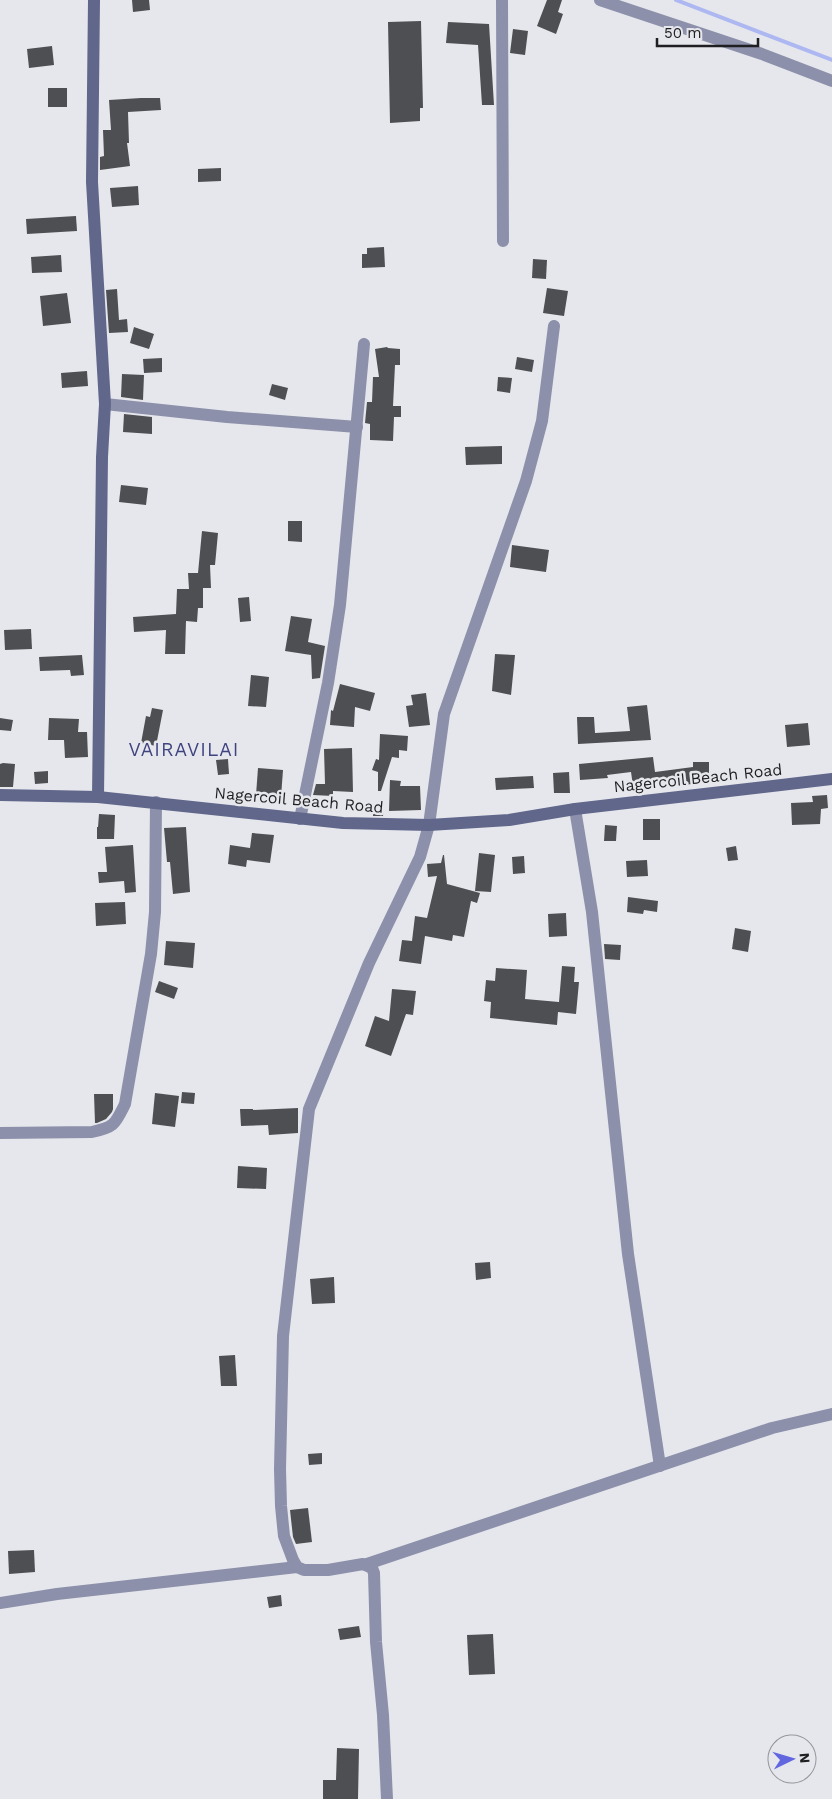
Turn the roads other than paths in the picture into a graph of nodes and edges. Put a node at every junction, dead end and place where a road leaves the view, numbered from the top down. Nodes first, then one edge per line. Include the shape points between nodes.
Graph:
1 (94, 0) edge
2 (502, 0) edge
3 (600, 0) edge
4 (832, 81) edge
5 (503, 242) dead end
6 (554, 326) dead end
7 (364, 344) dead end
8 (105, 404) junction
9 (357, 427) junction
10 (832, 779) edge
11 (0, 795) edge
12 (98, 797) junction
13 (156, 802) junction
14 (575, 809) junction
15 (300, 819) junction
16 (429, 825) junction
17 (0, 1134) edge
18 (832, 1414) edge
19 (660, 1466) junction
20 (368, 1564) junction
21 (297, 1567) junction
22 (0, 1603) edge
23 (387, 1799) edge

1 - 8 main road via 92,182
2 - 5 street
3 - 4 street
6 - 16 street via 542,421 526,481 444,714
7 - 9 street
8 - 9 street
8 - 12 main road
9 - 15 street via 340,605 328,683
10 - 14 main road, Nagercoil Beach Road
11 - 12 main road, Nagercoil Beach Road
12 - 13 main road, Nagercoil Beach Road
13 - 15 main road, Nagercoil Beach Road
13 - 17 street via 155,912 151,954 125,1104 116,1123 92,1132
14 - 16 main road, Nagercoil Beach Road via 509,820
14 - 19 street via 592,912 628,1254
15 - 16 main road, Nagercoil Beach Road
16 - 21 street via 420,857 369,963 309,1109 283,1336 281,1381 281,1506 284,1536
18 - 19 street via 772,1428
19 - 20 street
20 - 21 street via 312,1571
20 - 23 street via 374,1573
21 - 22 street

